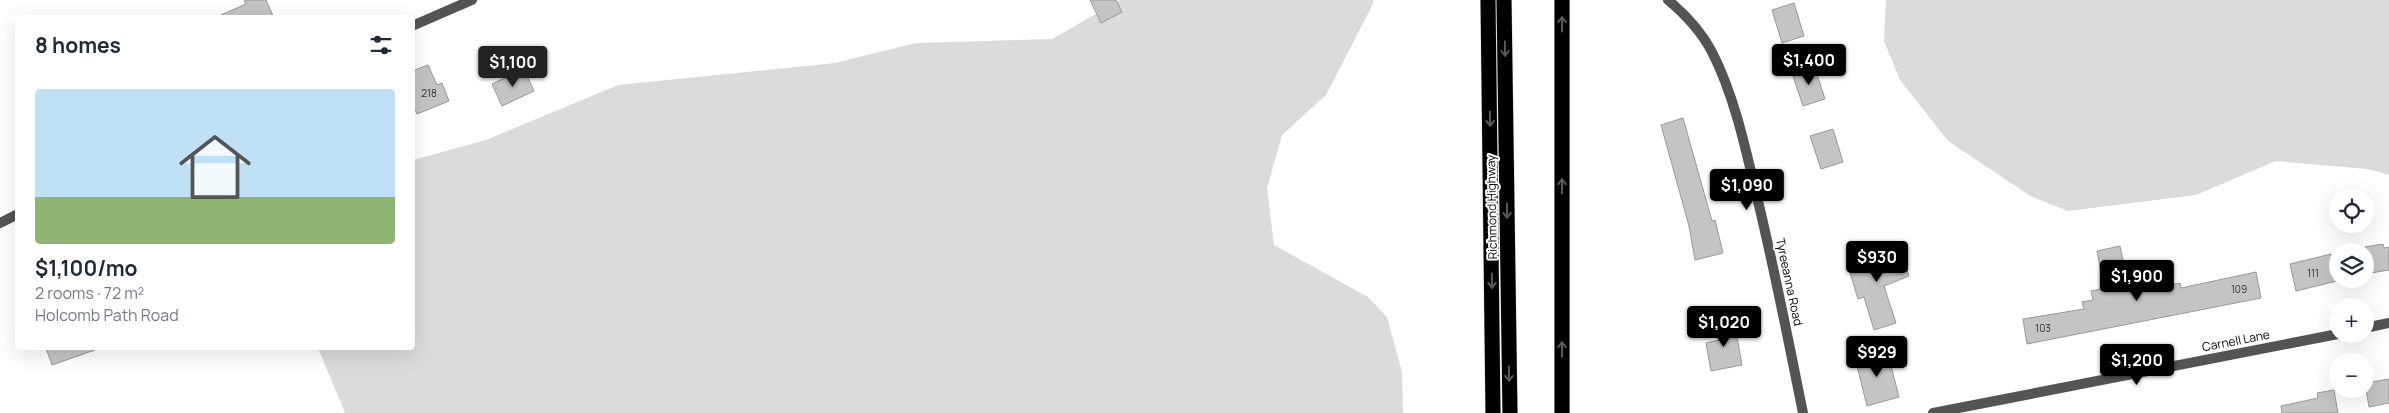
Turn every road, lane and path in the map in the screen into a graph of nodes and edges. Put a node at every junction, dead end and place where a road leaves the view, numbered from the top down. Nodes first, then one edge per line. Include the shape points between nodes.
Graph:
1 (472, 0) edge
2 (1488, 0) edge
3 (1504, 0) edge
4 (1562, 0) edge
5 (1668, 0) edge
6 (1680, 5) edge
7 (415, 25) edge
8 (15, 216) edge
9 (0, 223) edge
10 (2389, 323) edge
11 (2374, 326) edge
12 (2329, 336) edge
13 (1494, 413) edge
14 (1510, 413) edge
15 (1562, 413) edge
16 (1803, 413) edge
17 (1933, 413) edge

1 - 7 street
2 -> 13 highway
3 -> 14 highway, Richmond Highway
15 -> 4 highway
5 - 6 street, Tyreeanna Road
6 - 16 street, Tyreeanna Road via 1712,52 1734,112 1774,266
8 - 9 street
10 - 11 street
12 - 17 street, Carnell Lane

